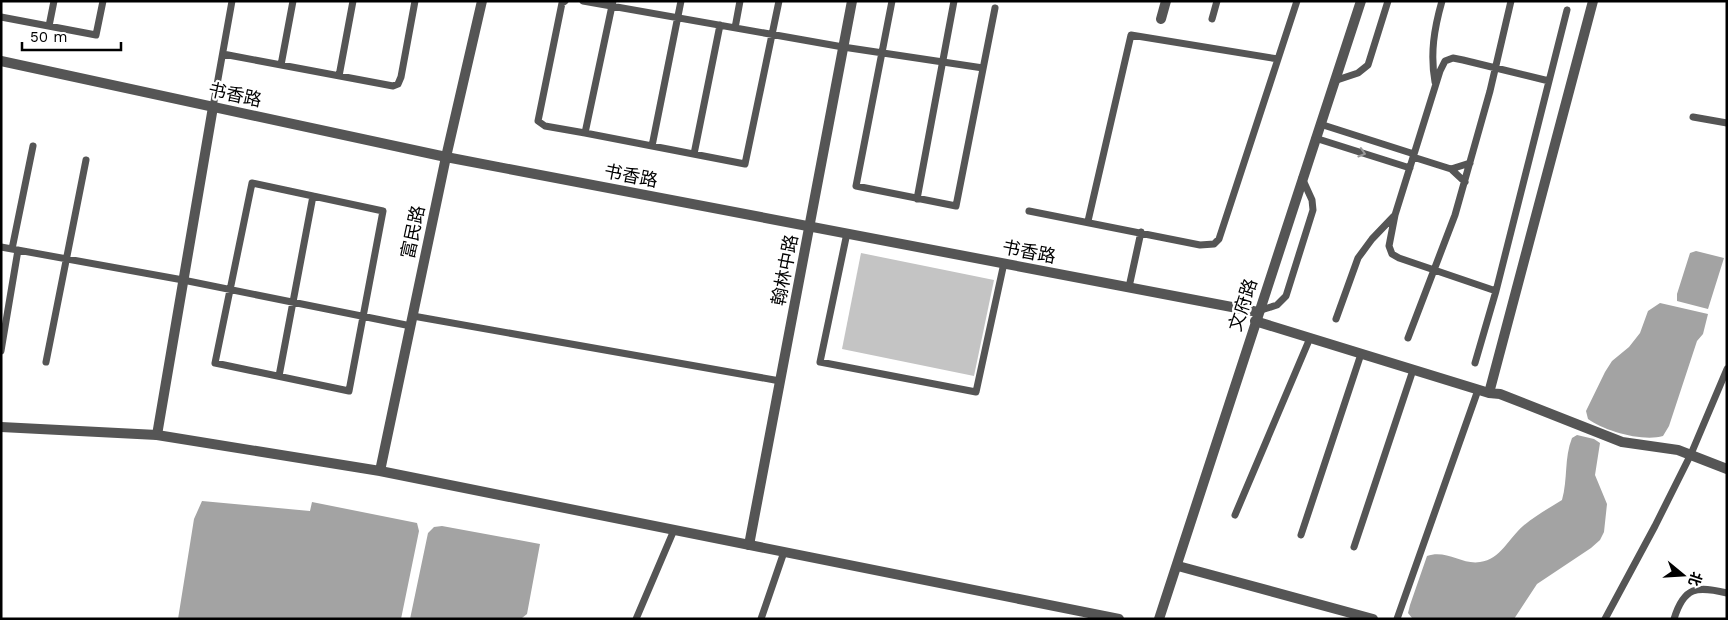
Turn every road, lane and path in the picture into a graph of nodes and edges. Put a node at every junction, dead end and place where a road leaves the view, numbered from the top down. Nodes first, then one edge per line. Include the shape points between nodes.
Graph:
1 (54, 1) edge
2 (104, 1) edge
3 (232, 1) edge
4 (292, 1) edge
5 (354, 1) edge
6 (415, 1) edge
7 (482, 1) edge
8 (565, 1) edge
9 (583, 1) edge
10 (681, 1) edge
11 (740, 1) edge
12 (779, 1) edge
13 (852, 1) edge
14 (892, 1) edge
15 (954, 1) edge
16 (1166, 1) edge
17 (1217, 1) edge
18 (1297, 1) edge
19 (1360, 1) edge
20 (1388, 1) edge
21 (1442, 1) edge
22 (1511, 1) edge
23 (1593, 1) edge
24 (612, 3) edge
25 (995, 8) dead end
26 (1567, 10) dead end
27 (1, 17) edge
28 (677, 17) junction
29 (1161, 18) dead end
30 (1212, 19) dead end
31 (720, 25) junction
32 (49, 26) junction
33 (735, 28) junction
34 (772, 34) junction
35 (843, 47) junction
36 (882, 53) junction
37 (223, 54) junction
38 (1278, 59) junction
39 (1, 62) edge
40 (943, 62) junction
41 (281, 65) junction
42 (1496, 67) junction
43 (983, 68) junction
44 (339, 76) junction
45 (1549, 81) junction
46 (1334, 82) junction
47 (1435, 84) junction
48 (213, 107) junction
49 (1693, 118) dead end
50 (1727, 123) edge
51 (1320, 124) junction
52 (585, 133) junction
53 (1315, 138) junction
54 (33, 146) dead end
55 (652, 146) junction
56 (694, 154) junction
57 (1413, 155) junction
58 (446, 157) junction
59 (86, 160) dead end
60 (1470, 163) junction
61 (1410, 168) junction
62 (1451, 169) junction
63 (1302, 178) junction
64 (1465, 182) junction
65 (313, 196) junction
66 (917, 199) junction
67 (1029, 211) dead end
68 (1395, 215) junction
69 (1088, 222) junction
70 (809, 226) junction
71 (1141, 232) junction
72 (847, 233) junction
73 (1, 247) edge
74 (15, 249) junction
75 (66, 259) junction
76 (1004, 263) junction
77 (1434, 270) junction
78 (183, 280) junction
79 (1129, 287) junction
80 (230, 289) junction
81 (1496, 291) junction
82 (293, 302) junction
83 (363, 316) junction
84 (1256, 316) junction
85 (1336, 319) dead end
86 (412, 321) junction
87 (1310, 338) junction
88 (1408, 338) dead end
89 (1, 351) edge
90 (1361, 354) junction
91 (46, 362) dead end
92 (1474, 363) dead end
93 (1727, 369) edge
94 (1413, 370) junction
95 (279, 376) junction
96 (780, 381) junction
97 (1478, 390) junction
98 (1489, 394) junction
99 (1, 427) edge
100 (156, 435) junction
101 (1690, 454) junction
102 (1727, 469) edge
103 (380, 471) junction
104 (1235, 515) dead end
105 (674, 530) junction
106 (1301, 535) dead end
107 (750, 545) junction
108 (1354, 547) dead end
109 (784, 552) junction
110 (1178, 566) junction
111 (1727, 593) edge
112 (636, 619) edge
113 (761, 619) edge
114 (1119, 619) edge
115 (1159, 619) edge
116 (1373, 619) edge
117 (1397, 619) edge
118 (1605, 619) edge
119 (1674, 619) edge

1 - 32 lane
2 - 32 lane via 96,35
3 - 37 lane
4 - 41 lane
5 - 44 lane
6 - 44 lane via 398,84 393,86
7 - 58 street, 富民路
8 - 52 lane via 538,122
9 - 24 lane
10 - 28 lane
11 - 33 lane
12 - 34 lane
13 - 35 street, 翰林中路
14 - 36 lane
15 - 40 lane
16 - 29 street
17 - 30 lane
18 - 38 lane
19 - 46 street, 文府路
20 - 46 lane via 1368,65 1358,73
21 - 47 lane via 1432,43
22 - 42 lane
23 - 98 street
24 - 28 lane
24 - 52 lane
25 - 43 lane
26 - 45 lane
27 - 32 lane
28 - 31 lane
28 - 55 lane
31 - 33 lane
31 - 56 lane
33 - 34 lane
34 - 35 lane
34 - 56 lane via 745,164
35 - 36 lane
35 - 70 street, 翰林中路
36 - 40 lane
36 - 66 lane via 856,186
37 - 41 lane
37 - 48 lane
38 - 69 lane via 1131,34
38 - 71 lane via 1218,239 1207,245
39 - 48 street, 书香路
40 - 43 lane
40 - 66 lane
41 - 44 lane
42 - 45 lane
42 - 47 lane via 1454,58 1445,61
42 - 60 lane
43 - 66 lane via 956,206
45 - 81 lane
46 - 51 street, 文府路
47 - 57 lane
48 - 58 street, 书香路
48 - 78 street
49 - 50 lane
51 - 53 street, 文府路
51 - 57 lane
52 - 55 lane
53 -> 61 lane
53 - 63 street, 文府路
54 - 74 lane
55 - 56 lane
57 - 61 lane
57 - 62 lane
58 - 70 street, 书香路
58 - 86 street, 富民路
59 - 75 lane
60 - 62 lane
60 - 64 lane
61 - 68 lane
62 - 64 lane
63 - 84 street, 文府路
63 - 84 lane via 1312,200 1312,210 1286,296
64 - 77 lane
65 - 80 lane via 252,183
65 - 82 lane
65 - 83 lane via 383,210
67 - 69 lane
68 - 77 lane via 1390,246 1392,254
68 - 85 lane via 1358,258
69 - 71 lane
70 - 72 street, 书香路
70 - 96 street, 翰林中路
71 - 79 lane
72 - 76 street, 书香路
72 - 76 lane via 820,362 976,392
73 - 74 lane
74 - 75 lane
74 - 89 lane
75 - 78 lane
75 - 91 lane
76 - 79 street, 书香路
77 - 81 lane
77 - 88 lane
78 - 80 lane
78 - 100 street
79 - 84 street, 书香路
80 - 82 lane
80 - 95 lane via 215,363
81 - 92 lane
82 - 83 lane
82 - 95 lane
83 - 86 lane
83 - 95 lane via 349,391
84 - 87 street, 书香路
84 - 110 street, 文府路
86 - 96 lane
86 - 103 street, 富民路
87 - 90 street, 书香路
87 - 104 lane
90 - 94 street, 书香路
90 - 106 lane
93 - 101 lane
94 - 97 street, 书香路
94 - 108 lane
96 - 107 street, 翰林中路
97 - 98 street, 书香路
97 - 117 lane
98 - 101 street, 书香路 via 1500,394 1622,442 1662,446
99 - 100 street
100 - 103 street
101 - 102 street, 书香路
101 - 118 lane
103 - 105 street
105 - 107 street
105 - 112 lane
107 - 109 street
109 - 113 lane
109 - 114 street
110 - 115 street, 文府路
110 - 116 street
111 - 119 lane via 1708,588 1694,589 1687,594

